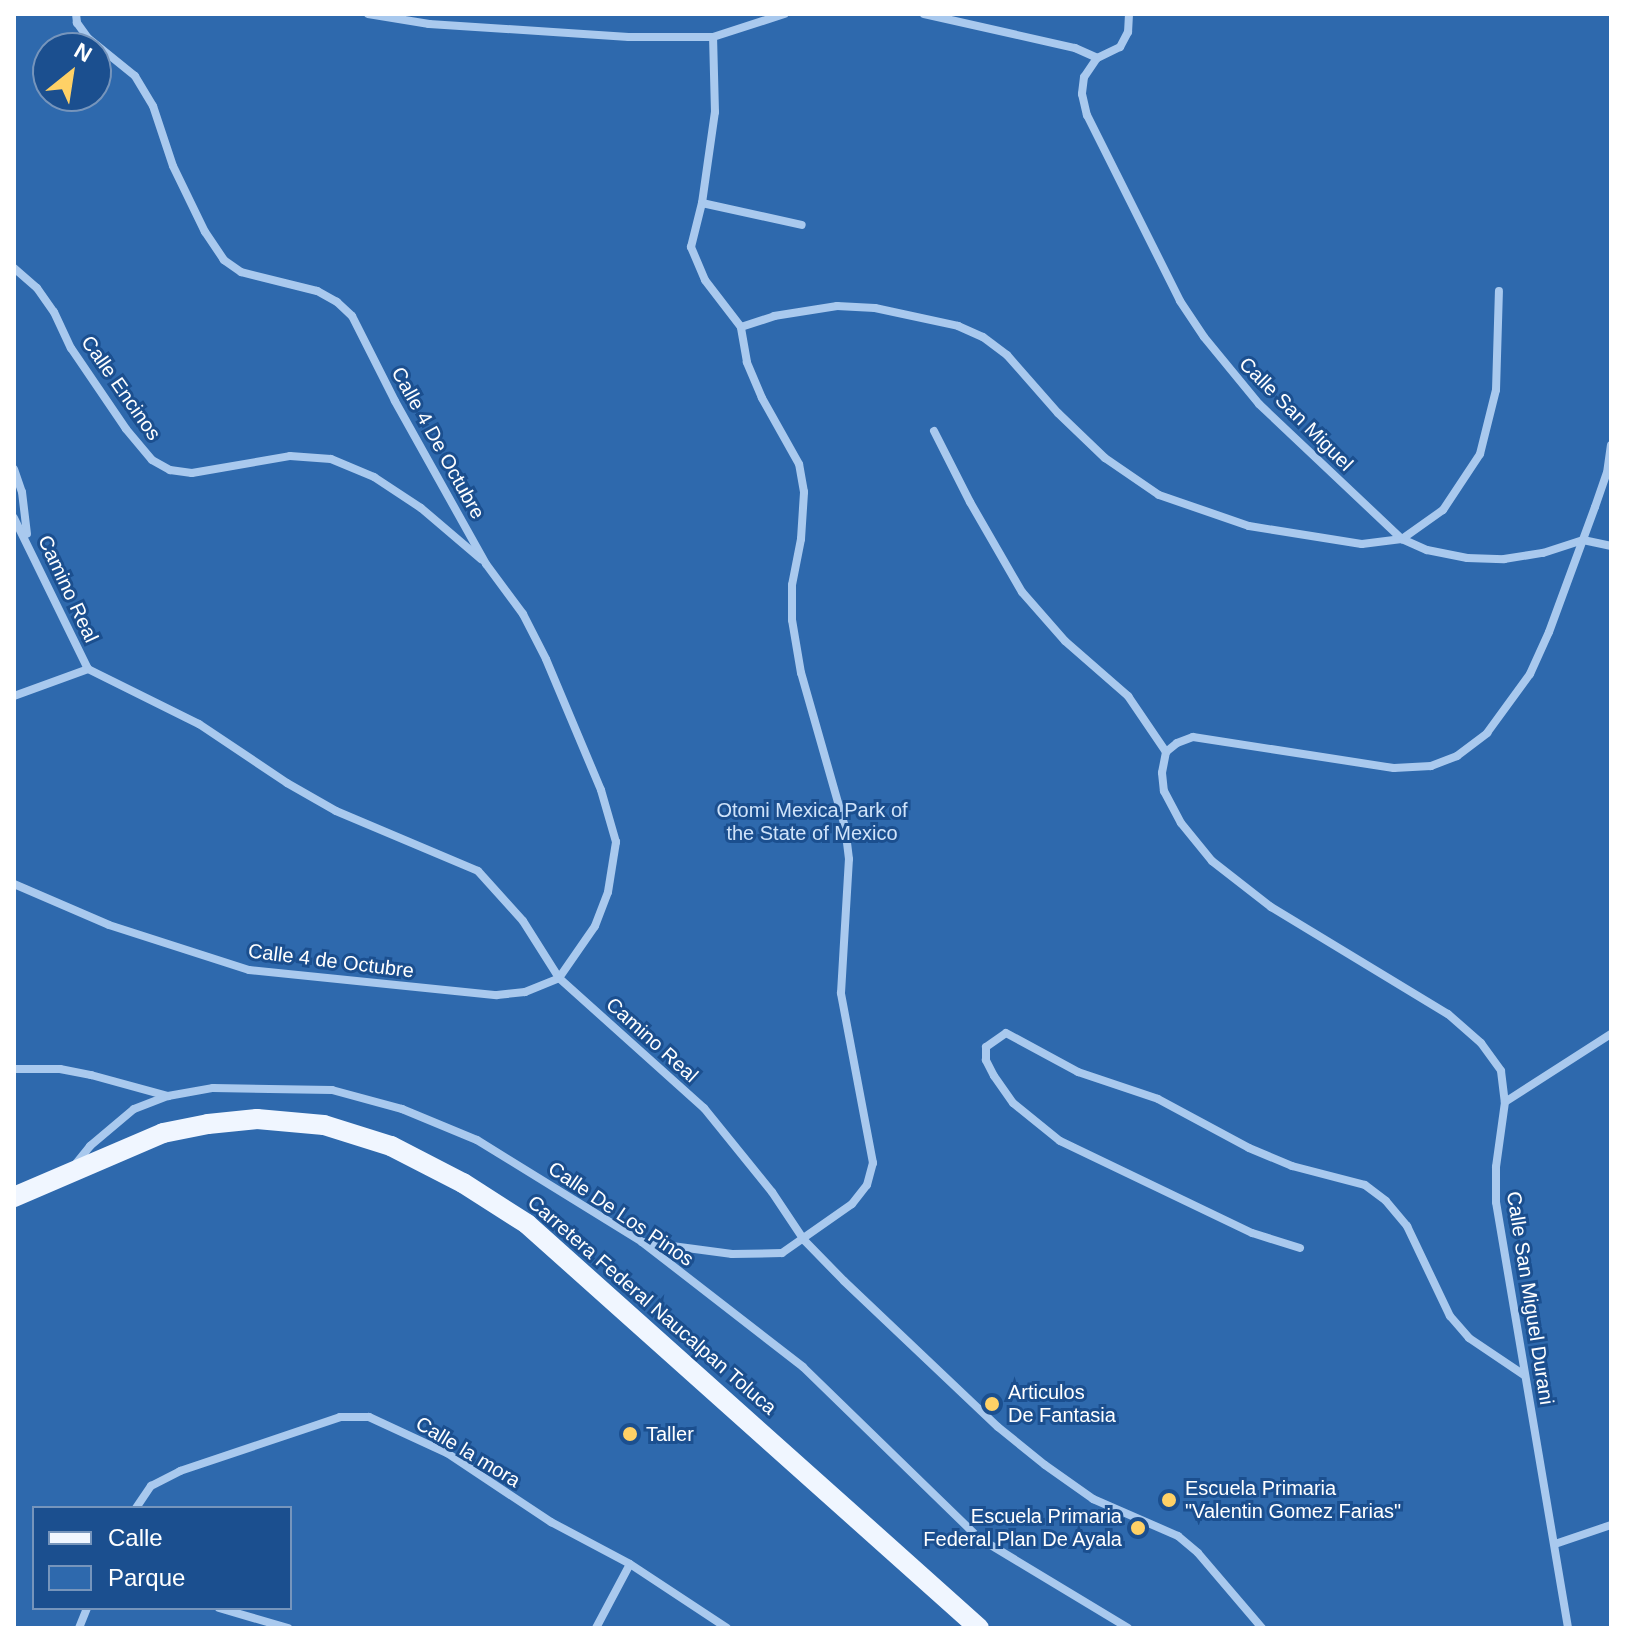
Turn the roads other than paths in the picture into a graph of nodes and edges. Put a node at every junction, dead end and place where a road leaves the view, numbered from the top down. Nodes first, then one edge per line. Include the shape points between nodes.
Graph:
1 (76, 14) edge
2 (368, 14) edge
3 (784, 14) edge
4 (924, 14) edge
5 (1129, 14) edge
6 (713, 37) junction
7 (1097, 58) junction
8 (702, 203) junction
9 (802, 225) dead end
10 (14, 268) edge
11 (1499, 291) dead end
12 (741, 327) junction
13 (934, 431) dead end
14 (1611, 445) edge
15 (14, 469) edge
16 (14, 518) edge
17 (27, 539) junction
18 (1402, 539) junction
19 (1583, 540) junction
20 (1611, 546) edge
21 (486, 564) junction
22 (88, 669) junction
23 (14, 696) edge
24 (1166, 752) junction
25 (14, 884) edge
26 (559, 978) junction
27 (1611, 1034) edge
28 (14, 1069) edge
29 (168, 1096) junction
30 (1505, 1102) junction
31 (69, 1172) junction
32 (14, 1197) edge
33 (804, 1240) junction
34 (642, 1242) junction
35 (1300, 1248) dead end
36 (1524, 1375) junction
37 (137, 1506) edge
38 (1611, 1525) edge
39 (1555, 1544) junction
40 (630, 1564) junction
41 (226, 1610) edge
42 (288, 1628) edge
43 (596, 1628) edge
44 (727, 1628) edge
45 (979, 1628) edge
46 (1128, 1628) edge
47 (1262, 1628) edge
48 (1568, 1628) edge

1 - 21 street, Calle 4 De Octubre via 88,38 135,76 153,106 173,166 224,260 241,272 317,291 352,316
2 - 6 street via 429,24
3 - 6 street
4 - 7 street via 1075,48
5 - 7 street, Calle San Miguel via 1120,47
6 - 8 street via 715,112
7 - 18 street, Calle San Miguel via 1084,77 1087,115 1180,301 1259,404
8 - 9 street
8 - 12 street via 691,247 695,261
10 - 21 street, Calle Encinos via 37,288 71,348 152,460 192,473 290,456 331,459 374,477 421,508
11 - 18 street via 1496,390 1480,454 1443,510
12 - 18 street via 837,306 875,308 958,326 1007,355 1105,458 1159,495 1249,526 1300,537 1362,544
12 - 33 street via 747,362 799,464 804,492 792,620 801,673 845,827 849,859 841,993 873,1163 867,1185 852,1204
13 - 24 street via 1022,592 1065,641 1128,696
14 - 19 street via 1607,473
15 - 17 street
16 - 17 street, Camino Real
17 - 22 street, Camino Real
18 - 19 street, Calle San Miguel via 1467,558 1504,559
19 - 20 street
19 - 24 street via 1530,674 1487,733 1457,756 1431,766 1394,768 1193,737
21 - 26 street, Calle 4 De Octubre via 523,614 546,659 601,790 616,842 608,892 595,926
22 - 23 street
22 - 26 street, Camino Real via 199,724 336,811 478,871 523,921
24 - 30 street, Calle San Miguel Durani via 1164,791 1181,823 1212,861 1271,907 1448,1014 1481,1043 1501,1071
25 - 26 street, Calle 4 de Octubre via 109,925 249,970 469,995 525,992
26 - 33 street, Camino Real via 704,1108
27 - 30 street
28 - 29 street via 60,1069
29 - 31 street, Calle De Los Pinos via 119,1118
29 - 34 street, Calle De Los Pinos via 253,1086 332,1090 402,1109 477,1140
30 - 36 street, Calle San Miguel Durani via 1496,1202
31 - 32 main road, Carretera Federal Naucalpan Toluca
31 - 45 main road, Carretera Federal Naucalpan Toluca via 163,1133 257,1119 324,1125 430,1164 527,1224
33 - 34 street via 782,1253 760,1255
33 - 47 street, Camino Real via 998,1427 1093,1499 1178,1536
34 - 46 street, Calle De Los Pinos via 803,1367 979,1538
35 - 36 street via 1252,1233 1060,1141 1013,1103 990,1068 986,1047 1006,1033 1078,1072 1158,1099 1249,1148 1292,1166 1365,1185 1407,1226 1459,1327
36 - 39 street, Calle San Miguel Durani
37 - 40 street, Calle la mora via 151,1486 180,1471 340,1417 369,1417 447,1453 551,1522
38 - 39 street
39 - 48 street, Calle San Miguel Durani
40 - 43 street
40 - 44 street, Calle la mora
41 - 42 street

